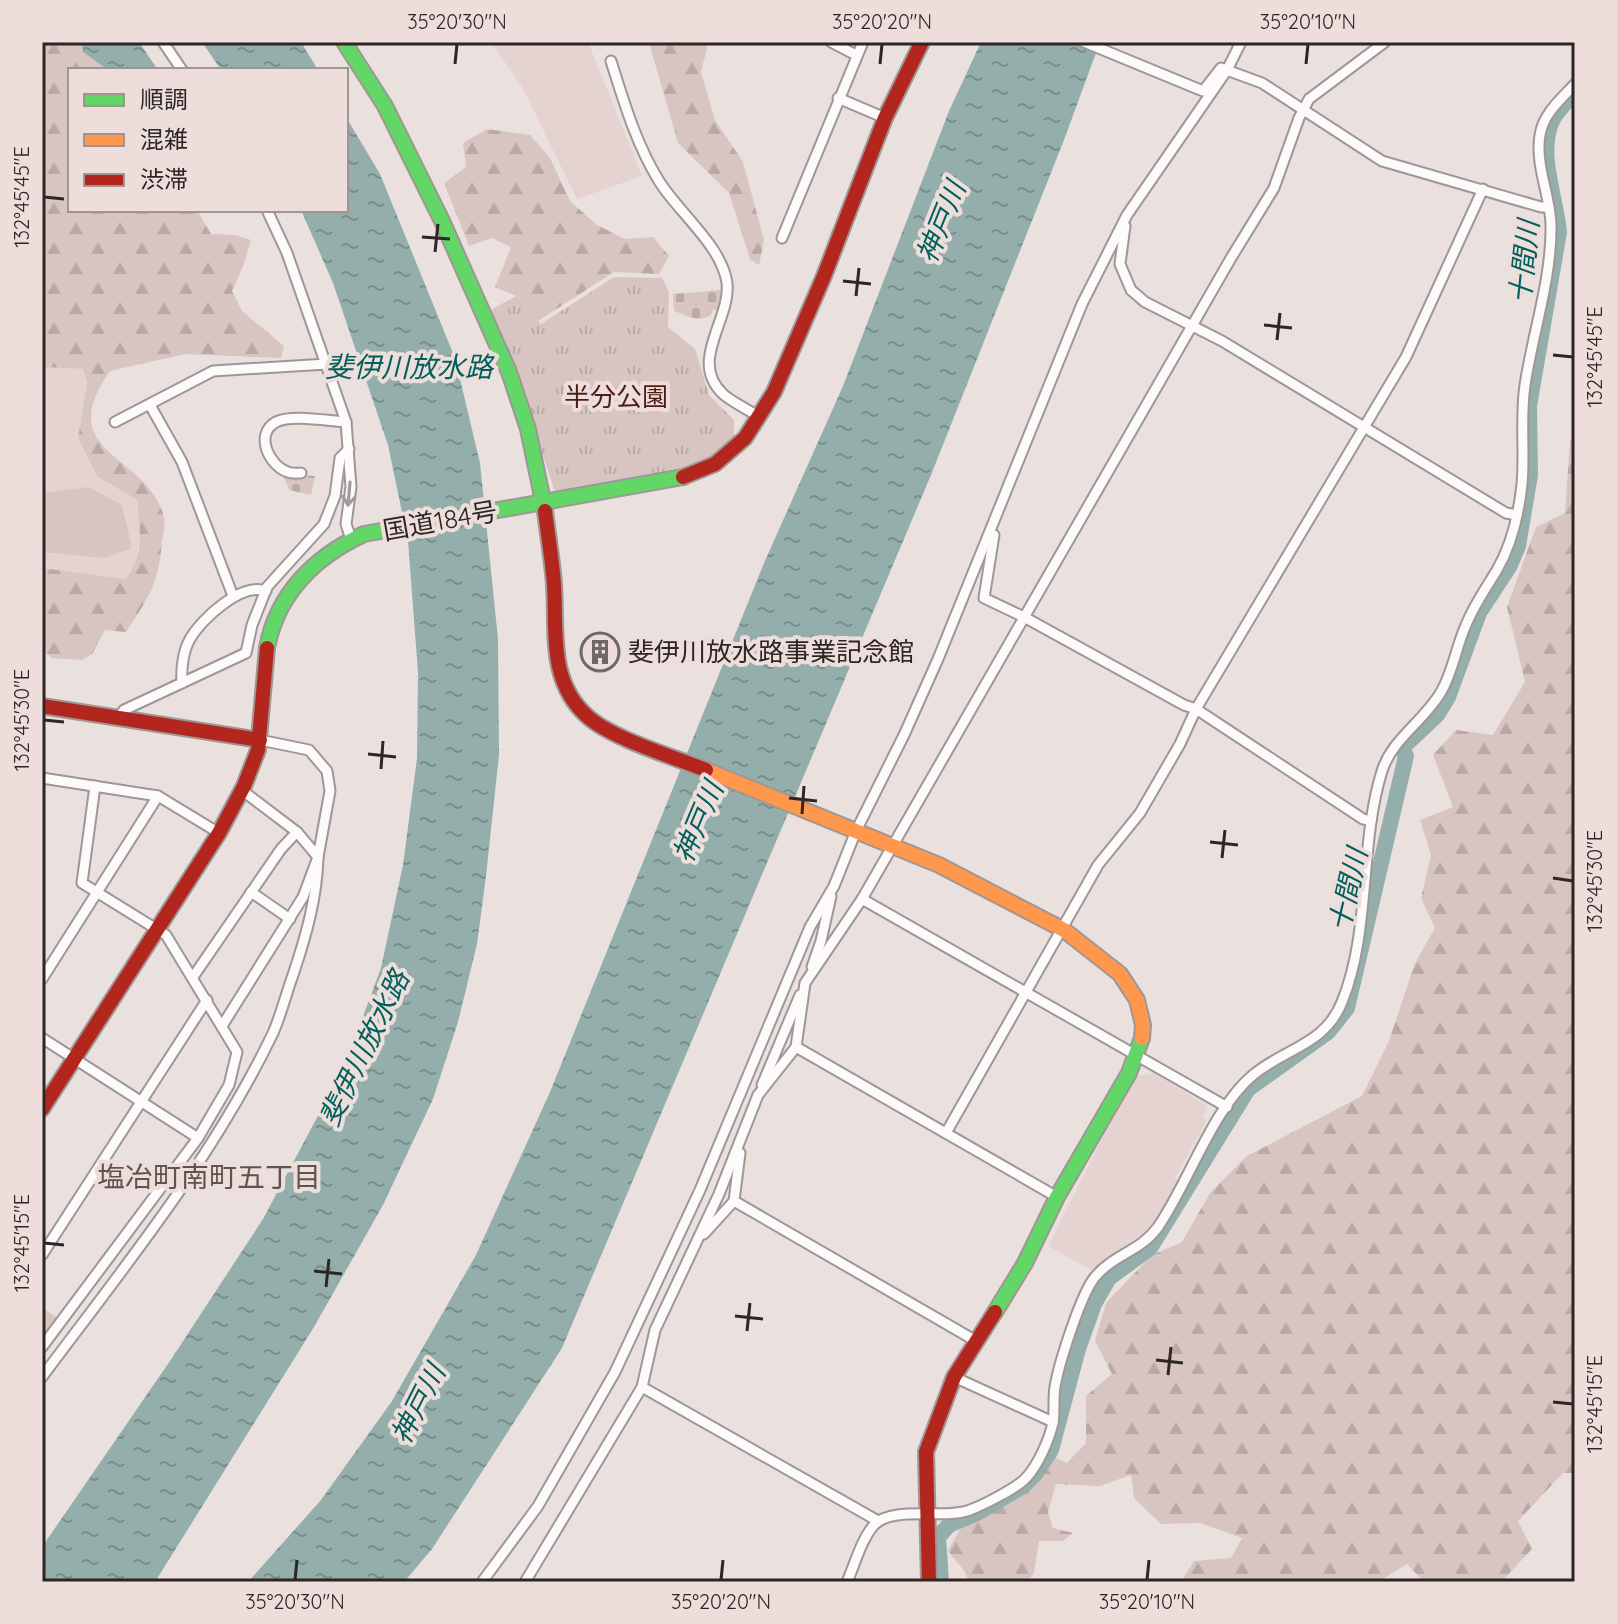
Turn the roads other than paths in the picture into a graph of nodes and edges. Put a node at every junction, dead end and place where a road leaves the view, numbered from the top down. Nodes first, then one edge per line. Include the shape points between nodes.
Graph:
1 (163, 42) edge
2 (344, 42) edge
3 (831, 42) edge
4 (863, 42) edge
5 (922, 42) edge
6 (1084, 42) edge
7 (1241, 42) edge
8 (1385, 42) edge
9 (856, 55) junction
10 (611, 61) dead end
11 (181, 68) edge
12 (1227, 70) junction
13 (1575, 84) edge
14 (838, 98) junction
15 (1304, 111) junction
16 (885, 118) junction
17 (1483, 189) junction
18 (1549, 207) junction
19 (268, 212) edge
20 (1127, 215) junction
21 (782, 238) dead end
22 (1192, 326) junction
23 (327, 364) junction
24 (150, 405) junction
25 (759, 417) junction
26 (115, 422) dead end
27 (346, 422) junction
28 (1362, 428) junction
29 (349, 449) junction
30 (301, 473) dead end
31 (544, 503) junction
32 (1517, 515) junction
33 (996, 520) junction
34 (357, 536) junction
35 (266, 591) junction
36 (233, 596) junction
37 (1024, 617) junction
38 (182, 683) junction
39 (42, 708) edge
40 (1196, 709) junction
41 (118, 718) junction
42 (260, 740) junction
43 (42, 778) edge
44 (95, 786) junction
45 (243, 791) junction
46 (158, 796) junction
47 (1371, 821) junction
48 (851, 829) junction
49 (297, 832) junction
50 (219, 833) junction
51 (893, 846) junction
52 (318, 857) junction
53 (834, 886) junction
54 (97, 892) junction
55 (251, 892) junction
56 (862, 899) junction
57 (290, 919) junction
58 (158, 930) junction
59 (1064, 930) junction
60 (193, 977) junction
61 (42, 979) edge
62 (805, 983) junction
63 (1026, 994) junction
64 (207, 1000) junction
65 (222, 1026) junction
66 (42, 1038) edge
67 (796, 1047) junction
68 (1137, 1056) junction
69 (74, 1058) junction
70 (758, 1095) junction
71 (141, 1103) junction
72 (1227, 1107) junction
73 (42, 1109) edge
74 (946, 1133) junction
75 (742, 1137) junction
76 (198, 1138) junction
77 (1057, 1197) junction
78 (734, 1201) junction
79 (697, 1241) junction
80 (42, 1255) edge
81 (976, 1341) junction
82 (42, 1347) edge
83 (42, 1377) edge
84 (954, 1377) junction
85 (642, 1387) junction
86 (1053, 1422) junction
87 (927, 1515) junction
88 (878, 1521) junction
89 (482, 1582) edge
90 (525, 1582) edge
91 (847, 1582) edge
92 (929, 1582) edge

1 - 11 street
2 - 31 main road via 391,118 509,372
3 - 9 street
4 - 9 street
5 - 16 main road, 国道184号
6 - 12 street via 1203,91 1221,68
7 - 12 street
8 - 15 street via 1309,99
9 - 14 street
10 - 25 street via 643,152 707,243 727,283 709,351 710,372 722,393
12 - 15 street via 1262,83
12 - 20 street
13 - 18 street via 1549,113 1540,136
14 - 16 street
14 - 21 street
15 - 17 street via 1382,161
15 - 22 street via 1274,188
16 - 25 main road, 国道184号 via 824,276
17 - 18 street
17 - 28 street via 1406,357
18 - 32 street via 1548,254 1521,415
19 - 23 street
20 - 22 street via 1120,264 1131,290
20 - 33 street via 1082,304
22 - 28 street
22 - 37 street
23 - 24 street via 213,371
23 - 27 street
24 - 26 street
24 - 36 street via 182,462
25 - 31 main road, 国道184号 via 745,438 700,472
27 - 29 street
27 - 30 street via 291,418 269,427 265,437 272,461 287,472
28 - 32 street
28 - 40 street
29 -> 34 street via 346,524
29 - 35 street via 340,458 335,496 324,524
31 - 34 main road, 国道184号
31 - 48 main road via 556,659 567,693 589,718 647,748
32 - 47 street via 1443,689 1387,759
33 - 37 street via 984,598
33 - 48 street via 904,735
34 - 42 main road, 国道184号 via 315,562 273,621 265,654
35 - 36 street via 256,587
35 - 38 street via 246,653
36 - 38 street via 190,638
37 - 40 street
37 - 51 street
38 - 41 street via 124,710
39 - 41 main road
40 - 47 street
40 - 59 street via 1140,813 1098,865
41 - 42 main road
42 - 45 main road, 国道184号
42 - 52 street via 309,750 327,771 330,791
43 - 44 street
44 - 46 street
44 - 54 street via 82,883
45 - 49 street
45 - 50 main road, 国道184号
46 - 50 street
46 - 54 street
47 - 72 street via 1354,960 1341,1005 1323,1033 1253,1075
48 - 51 main road
48 - 53 street
49 - 52 street
49 - 55 street
50 - 58 main road, 国道184号
51 - 56 street
51 - 59 main road
52 - 57 street
52 - 83 street via 318,888 297,964 274,1030 236,1103 187,1184
53 - 62 street
53 - 89 street via 810,927 700,1190 615,1372 538,1506
54 - 58 street
54 - 61 street
55 - 57 street
55 - 60 street
56 - 62 street
56 - 63 street
57 - 65 street
58 - 60 street
58 - 69 main road, 国道184号
59 - 63 street
59 - 68 main road via 1111,965 1137,1000 1143,1025
60 - 64 street
62 - 67 street
62 - 70 street
63 - 68 street
63 - 74 street
64 - 65 street
64 - 71 street
65 - 76 street via 237,1052 229,1085
66 - 69 street
67 - 70 street
67 - 74 street
68 - 72 street
68 - 77 main road
69 - 71 street
69 - 73 main road, 国道184号
70 - 75 street
71 - 76 street
71 - 80 street
72 - 86 street via 1144,1245 1109,1263 1092,1280 1056,1385
74 - 77 street
75 - 78 street
75 - 79 street
76 - 82 street
77 - 81 main road via 1025,1263
78 - 79 street
78 - 81 street
79 - 85 street via 655,1330
81 - 84 main road
84 - 86 street
84 - 87 main road via 926,1452
85 - 88 street
85 - 90 street
86 - 87 street via 1024,1480 968,1511
87 - 88 street
87 - 92 main road
88 - 91 street

